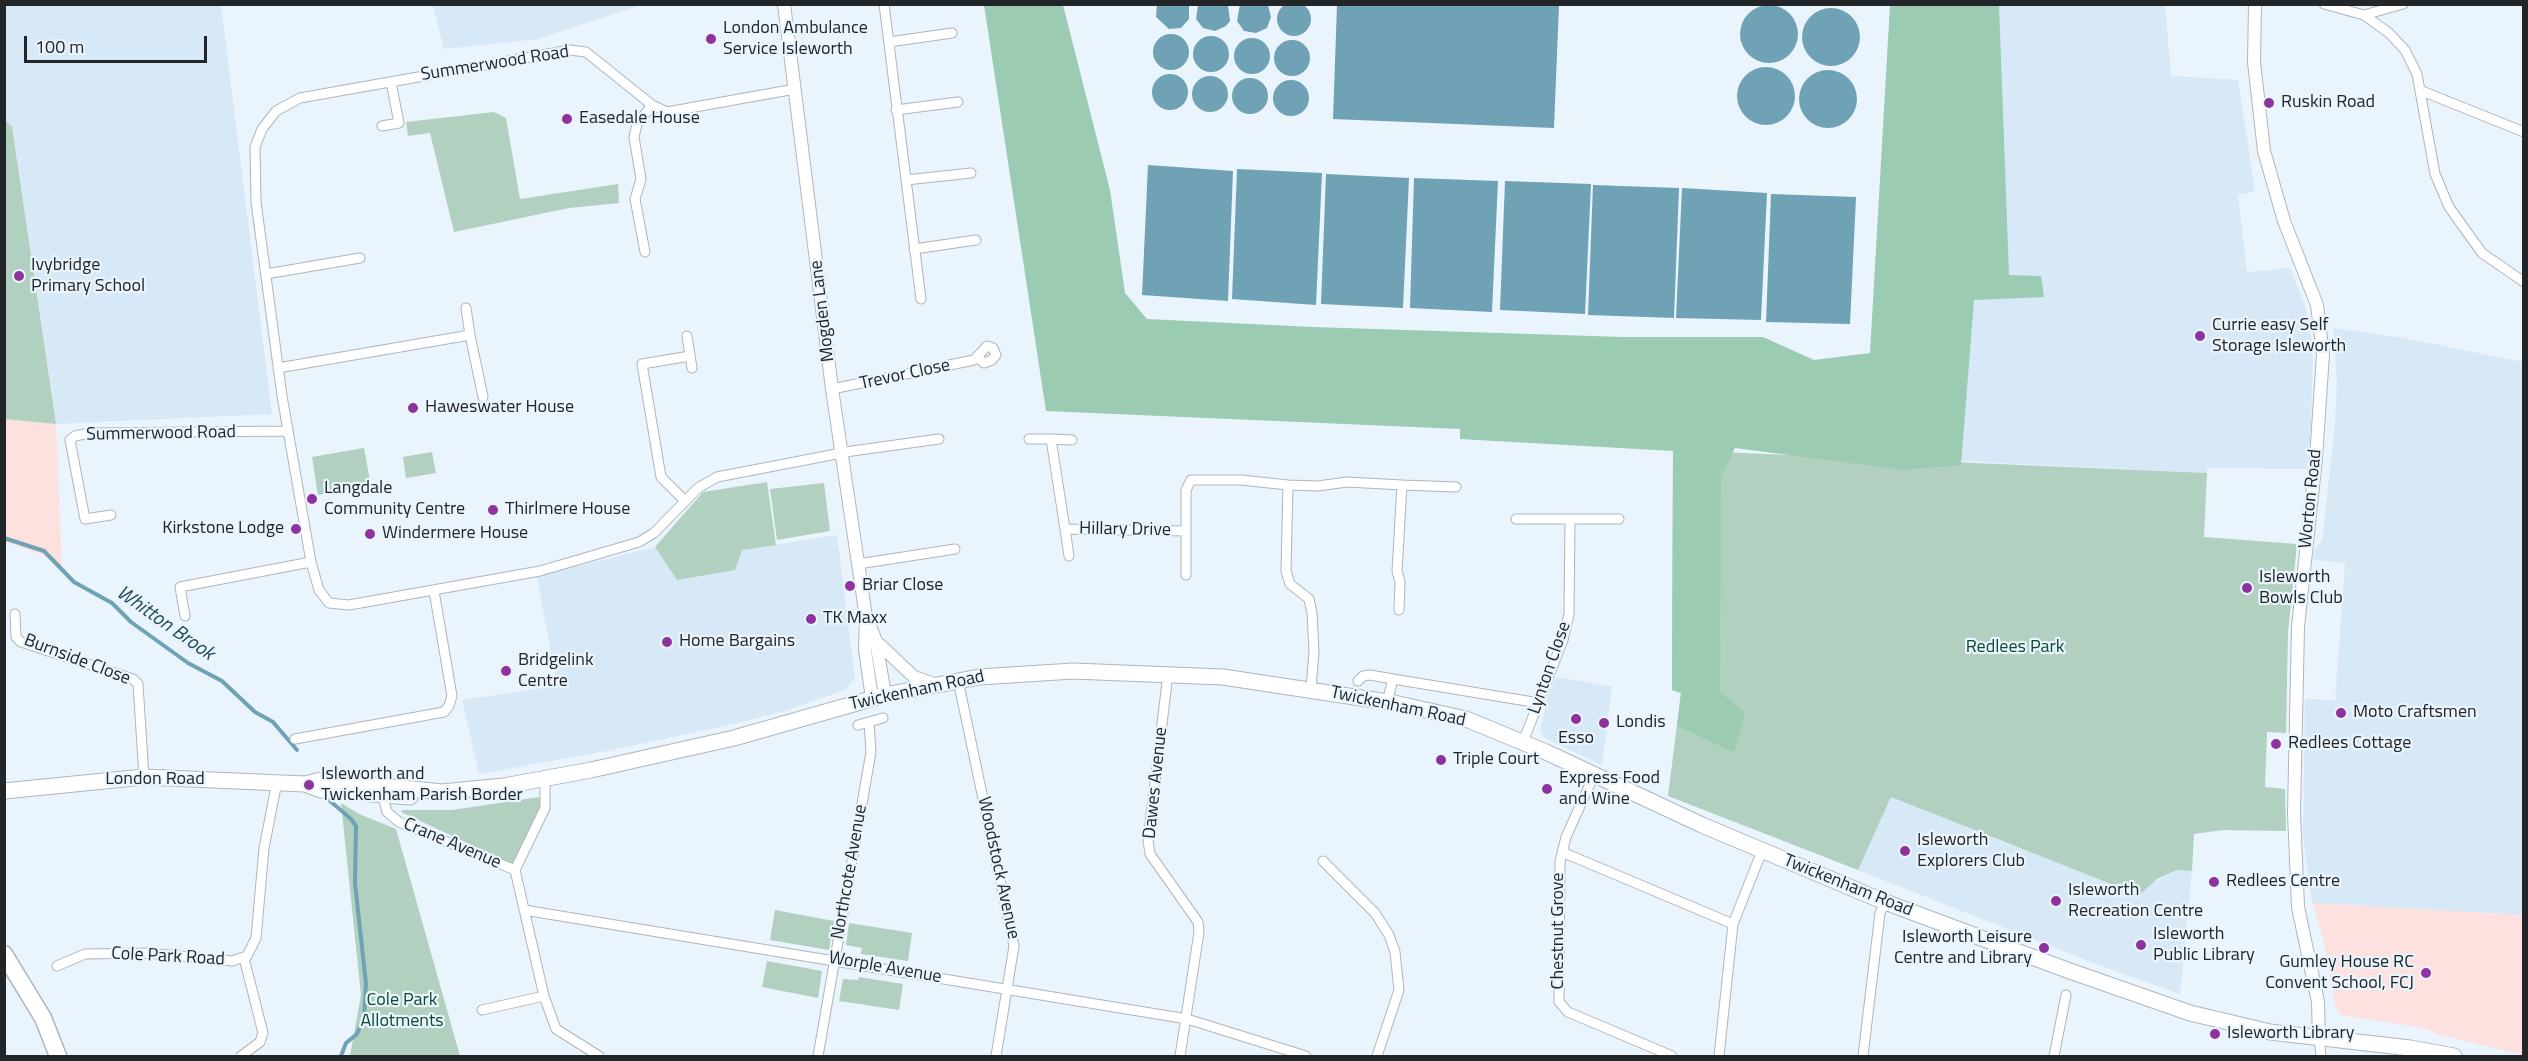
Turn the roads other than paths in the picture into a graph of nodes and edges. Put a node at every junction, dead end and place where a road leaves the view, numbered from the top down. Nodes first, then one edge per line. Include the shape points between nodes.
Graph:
1 (783, 4) edge
2 (884, 4) edge
3 (2254, 4) edge
4 (2324, 4) edge
5 (2403, 4) edge
6 (2364, 15) junction
7 (952, 33) dead end
8 (889, 42) junction
9 (391, 82) junction
10 (795, 89) junction
11 (2422, 91) junction
12 (958, 102) dead end
13 (652, 105) junction
14 (896, 110) junction
15 (382, 126) dead end
16 (2523, 132) edge
17 (971, 173) dead end
18 (906, 180) junction
19 (976, 240) dead end
20 (914, 249) junction
21 (645, 252) dead end
22 (360, 258) dead end
23 (266, 274) junction
24 (2523, 282) edge
25 (921, 299) dead end
26 (466, 308) dead end
27 (470, 335) junction
28 (687, 336) dead end
29 (690, 356) junction
30 (978, 358) dead end
31 (278, 368) junction
32 (692, 368) dead end
33 (832, 389) junction
34 (483, 398) dead end
35 (288, 431) junction
36 (1029, 439) dead end
37 (1051, 439) junction
38 (939, 440) dead end
39 (1072, 440) dead end
40 (841, 455) junction
41 (1288, 485) junction
42 (1402, 485) junction
43 (1456, 488) dead end
44 (685, 501) junction
45 (111, 515) dead end
46 (1516, 519) dead end
47 (1570, 519) junction
48 (1619, 519) dead end
49 (1065, 530) junction
50 (1185, 531) junction
51 (954, 549) dead end
52 (1069, 556) dead end
53 (311, 562) junction
54 (858, 564) junction
55 (1186, 576) dead end
56 (434, 591) junction
57 (1399, 610) dead end
58 (15, 614) dead end
59 (185, 616) dead end
60 (866, 617) junction
61 (876, 641) junction
62 (1168, 674) junction
63 (1393, 679) junction
64 (958, 680) junction
65 (1358, 681) dead end
66 (935, 685) junction
67 (1311, 689) junction
68 (879, 697) junction
69 (1388, 702) junction
70 (1539, 703) junction
71 (884, 718) dead end
72 (869, 722) junction
73 (858, 726) dead end
74 (295, 739) dead end
75 (1523, 742) junction
76 (1594, 775) junction
77 (144, 777) junction
78 (545, 779) junction
79 (277, 782) junction
80 (305, 784) junction
81 (4, 791) edge
82 (429, 792) junction
83 (383, 796) junction
84 (1762, 851) junction
85 (1562, 852) junction
86 (1323, 861) dead end
87 (515, 870) junction
88 (1885, 902) junction
89 (524, 910) junction
90 (1733, 924) junction
91 (4, 954) edge
92 (244, 958) junction
93 (835, 959) junction
94 (57, 966) dead end
95 (1008, 988) junction
96 (2066, 995) dead end
97 (544, 996) junction
98 (482, 1010) dead end
99 (1187, 1018) junction
100 (2319, 1038) junction
101 (58, 1056) edge
102 (240, 1056) edge
103 (598, 1056) edge
104 (818, 1056) edge
105 (996, 1056) edge
106 (1180, 1056) edge
107 (1306, 1056) edge
108 (1377, 1056) edge
109 (1672, 1056) edge
110 (1719, 1056) edge
111 (1863, 1056) edge
112 (2054, 1056) edge
113 (2320, 1056) edge
114 (2454, 1056) edge

1 - 10 street, Mogden Lane
2 - 8 street
3 - 100 street, Worton Road via 2254,62 2264,151 2284,221 2317,305 2323,354 2298,627 2294,813 2298,907 2318,1002
4 - 6 street
5 - 6 street
6 - 11 street via 2390,33 2405,50
7 - 8 street
8 - 14 street
9 - 13 street, Summerwood Road via 570,50 586,52
9 - 15 street via 399,123
9 - 23 street, Summerwood Road via 300,99 276,111 262,129 255,147 256,202
10 - 13 street, Summerwood Road via 667,112
10 - 33 street, Mogden Lane
11 - 16 street
11 - 24 street via 2435,174 2449,207 2482,253
12 - 14 street
13 - 21 street via 637,124 634,137 641,179 635,199
14 - 18 street
17 - 18 street
18 - 20 street
19 - 20 street
20 - 25 street
22 - 23 street
23 - 31 street, Summerwood Road
26 - 27 street
27 - 31 street
27 - 34 street
28 - 29 street
29 - 32 street
29 - 44 street via 642,364 661,477
30 - 33 street, Trevor Close
31 - 35 street, Summerwood Road
33 - 40 street, Mogden Lane
35 - 45 street, Summerwood Road via 75,436 70,440 85,519
35 - 53 street, Summerwood Road
36 - 37 street
37 - 39 street
37 - 49 street, Hillary Drive
38 - 40 street, Summerwood Road
40 - 44 street, Summerwood Road via 717,477
40 - 54 street, Mogden Lane
41 - 42 street
41 - 50 street, Hillary Drive via 1191,480 1186,490
41 - 67 street via 1286,571 1290,584 1309,599 1312,613
42 - 43 street
42 - 57 street
44 - 56 street, Summerwood Road via 654,533 639,542 540,571
46 - 47 street
47 - 48 street
47 - 70 street, Lynton Close via 1569,614
49 - 50 street, Hillary Drive
49 - 52 street, Hillary Drive
50 - 55 street, Hillary Drive
51 - 54 street
53 - 56 street, Summerwood Road via 318,590 329,603 349,605
53 - 59 street via 180,587
54 - 60 street, Mogden Lane
56 - 74 street via 452,696 444,712
58 - 77 street, Burnside Close via 16,638 21,642 133,679 138,684
60 - 61 street, Mogden Lane
60 - 68 street, Mogden Lane via 865,650
61 - 66 street, Mogden Lane via 914,677
61 - 68 street, Mogden Lane
62 - 64 main road, Twickenham Road via 1073,671
62 - 67 main road, Twickenham Road
62 - 99 street, Dawes Avenue via 1148,840 1150,854 1198,922
63 - 65 street via 1370,675
63 - 69 street
63 - 70 street
64 - 66 main road, Twickenham Road
64 - 95 street, Woodstock Avenue via 1014,946
66 - 68 main road, Twickenham Road
67 - 69 main road, Twickenham Road
68 - 78 main road, Twickenham Road via 734,738
69 - 75 main road, Twickenham Road via 1466,719
70 - 75 street, Lynton Close
71 - 72 street
72 - 73 street
72 - 93 street, Northcote Avenue via 871,752
75 - 76 main road, Twickenham Road
76 - 84 main road, Twickenham Road
76 - 85 street, Chestnut Grove
77 - 79 main road, London Road
77 - 81 main road, London Road
78 - 82 main road, Twickenham Road via 473,791
78 - 87 street via 547,801 543,815
79 - 80 main road, London Road
79 - 92 street, Cole Park Road via 264,848 256,938
80 - 82 main road, Twickenham Road via 321,780
80 - 83 main road, Twickenham Road via 321,790
82 - 83 main road, Twickenham Road via 414,797
83 - 87 street, Crane Avenue via 387,812 399,822
84 - 88 main road, Twickenham Road
84 - 90 street
85 - 90 street
85 - 109 street, Chestnut Grove via 1559,1002 1568,1012
86 - 108 street via 1375,913 1395,952 1400,990
87 - 89 street, Crane Avenue
88 - 100 main road, Twickenham Road via 2190,1013 2270,1032
88 - 111 street via 1880,913
89 - 93 street, Worple Avenue
89 - 97 street, Crane Avenue
90 - 110 street
91 - 101 highway via 43,1018
92 - 94 street, Cole Park Road via 232,961 148,953 85,954
92 - 102 street via 263,1033 260,1042
93 - 95 street, Worple Avenue
93 - 104 street, Northcote Avenue
95 - 99 street, Worple Avenue
95 - 105 street, Woodstock Avenue
96 - 112 street
97 - 98 street
97 - 103 street, Crane Avenue via 556,1029
99 - 106 street, Dawes Avenue
99 - 107 street, Worple Avenue
100 - 113 street
100 - 114 main road, Twickenham Road via 2410,1047

